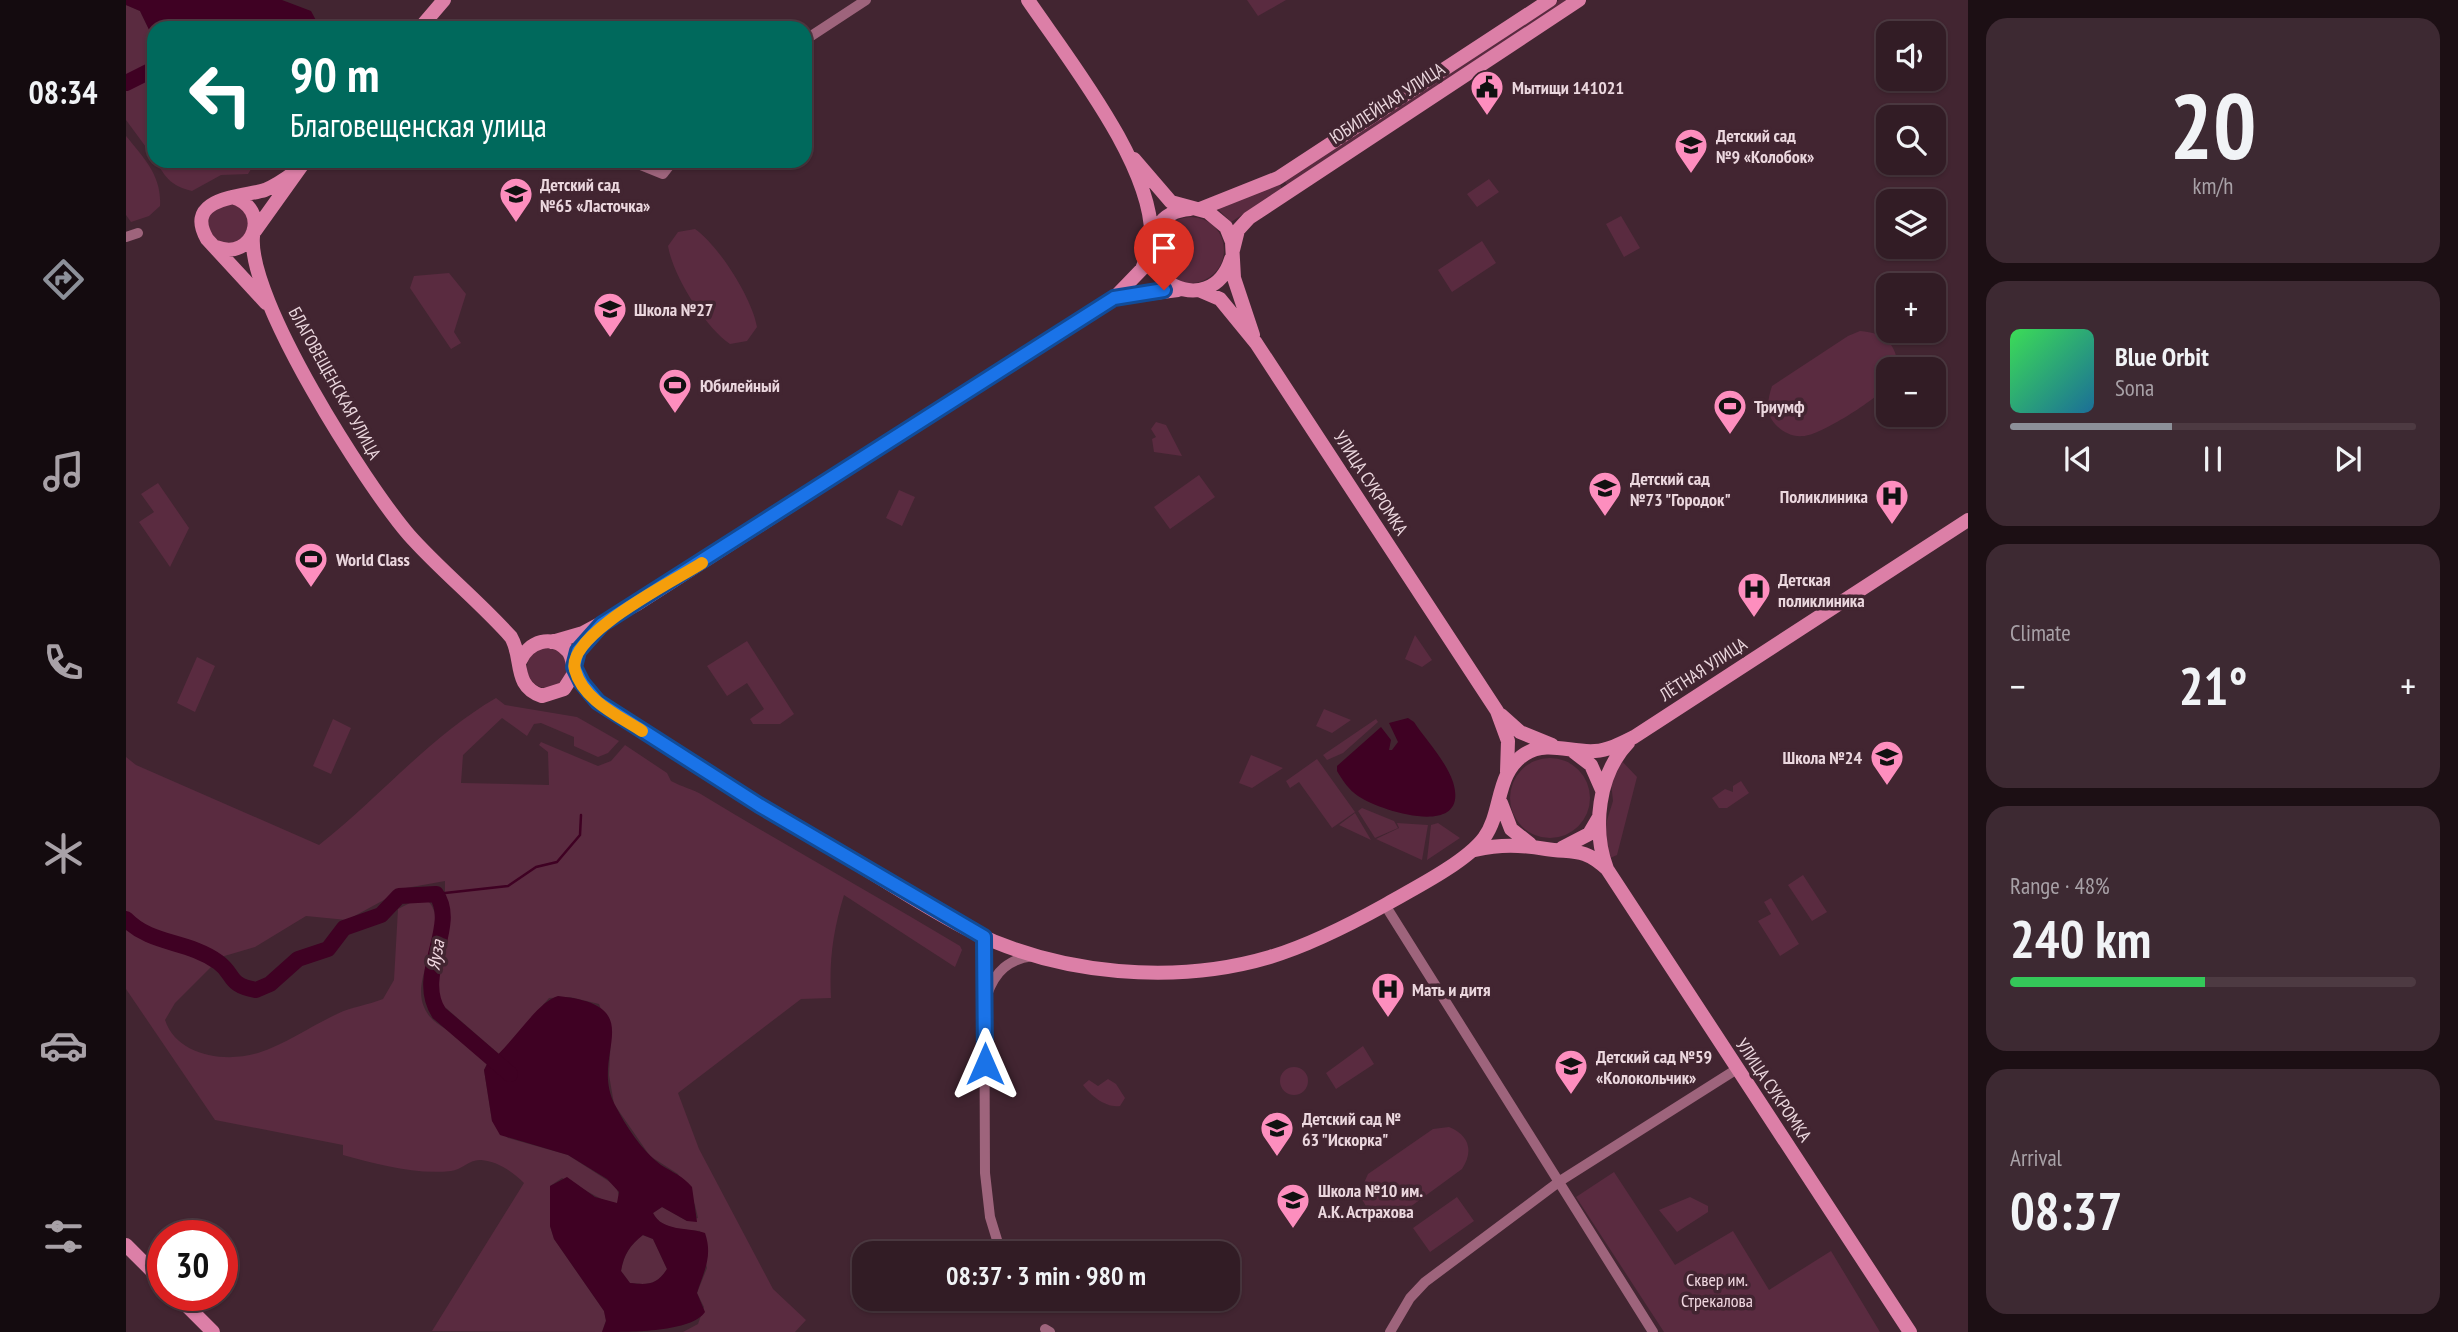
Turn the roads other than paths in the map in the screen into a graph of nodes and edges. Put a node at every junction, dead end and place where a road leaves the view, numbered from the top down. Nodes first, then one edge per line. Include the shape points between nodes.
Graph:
1 (444, 0) edge
2 (866, 0) edge
3 (1028, 0) edge
4 (1550, 0) edge
5 (1579, 0) edge
6 (426, 21) edge
7 (812, 35) edge
8 (1128, 152) junction
9 (298, 168) edge
10 (300, 168) edge
11 (648, 168) edge
12 (668, 168) edge
13 (232, 197) junction
14 (1196, 209) junction
15 (138, 233) dead end
16 (254, 233) junction
17 (126, 237) edge
18 (1151, 245) junction
19 (216, 247) junction
20 (1232, 254) junction
21 (1183, 290) junction
22 (1199, 290) junction
23 (1114, 298) junction
24 (270, 306) junction
25 (1256, 343) junction
26 (1968, 520) edge
27 (602, 624) junction
28 (508, 634) junction
29 (547, 641) junction
30 (520, 661) junction
31 (574, 667) junction
32 (557, 694) junction
33 (602, 706) junction
34 (1497, 711) junction
35 (1634, 737) junction
36 (1563, 748) junction
37 (1506, 773) junction
38 (1500, 798) junction
39 (1603, 801) junction
40 (1532, 845) junction
41 (1558, 849) junction
42 (1475, 850) junction
43 (1607, 869) junction
44 (1385, 905) junction
45 (984, 937) junction
46 (1037, 955) junction
47 (985, 1005) junction
48 (1737, 1069) junction
49 (1560, 1181) junction
50 (998, 1241) edge
51 (126, 1244) edge
52 (147, 1266) edge
53 (192, 1311) edge
54 (213, 1332) edge
55 (1390, 1332) edge
56 (1653, 1332) edge
57 (1910, 1332) edge

1 - 6 street
2 - 7 street
3 - 8 street
4 - 14 street, ЮБИЛЕЙНАЯ УЛИЦА via 1278,178
5 - 20 street, ЮБИЛЕЙНАЯ УЛИЦА via 1248,218 1238,230
8 - 14 street via 1164,196
8 - 18 street via 1150,218
9 - 13 street via 273,187
10 - 16 street
11 - 12 street via 663,174
13 - 16 street via 251,208
13 - 19 street via 216,201 203,218 204,234
14 - 18 street via 1169,215 1157,226
14 - 20 street via 1215,216 1226,227
15 - 17 street
16 - 19 street via 236,250
16 - 24 street via 255,260
18 - 21 street via 1153,265 1162,278
18 - 23 street via 1142,269
19 - 24 street
20 - 22 street via 1220,279
20 - 25 street via 1234,278
21 - 22 street
21 - 23 street
22 - 25 street, УЛИЦА СУКРОМКА via 1220,299
23 - 27 street
24 - 28 street, БЛАГОВЕЩЕНСКАЯ УЛИЦА via 345,447 387,508 434,562
25 - 34 street, УЛИЦА СУКРОМКА
26 - 35 street, ЛЁТНАЯ УЛИЦА
27 - 29 street via 575,637
27 - 31 street via 578,651
28 - 29 street
28 - 30 street
29 - 30 street via 528,648
29 - 31 street via 567,651
30 - 32 street via 520,678 528,690 542,696
31 - 32 street via 570,683
31 - 33 street
32 - 33 street
33 - 45 street
34 - 36 street, УЛИЦА СУКРОМКА via 1520,732
34 - 37 street, УЛИЦА СУКРОМКА via 1508,741
35 - 36 street via 1604,750
35 - 39 street via 1612,761
36 - 37 street via 1525,754
36 - 39 street via 1591,765
37 - 38 street
38 - 40 street via 1511,829
38 - 42 street via 1493,824
39 - 41 street via 1589,834
39 - 43 street via 1599,835
40 - 41 street
40 - 42 street
41 - 43 street via 1581,852
42 - 44 street
43 - 48 street, УЛИЦА СУКРОМКА
44 - 46 street via 1277,955 1204,970 1132,972
44 - 49 street
45 - 46 street
45 - 47 street
46 - 47 street via 1004,966 991,983
47 - 50 street via 987,1195
48 - 49 street
48 - 57 street, УЛИЦА СУКРОМКА
49 - 55 street via 1419,1288
49 - 56 street
51 - 52 street
53 - 54 street

